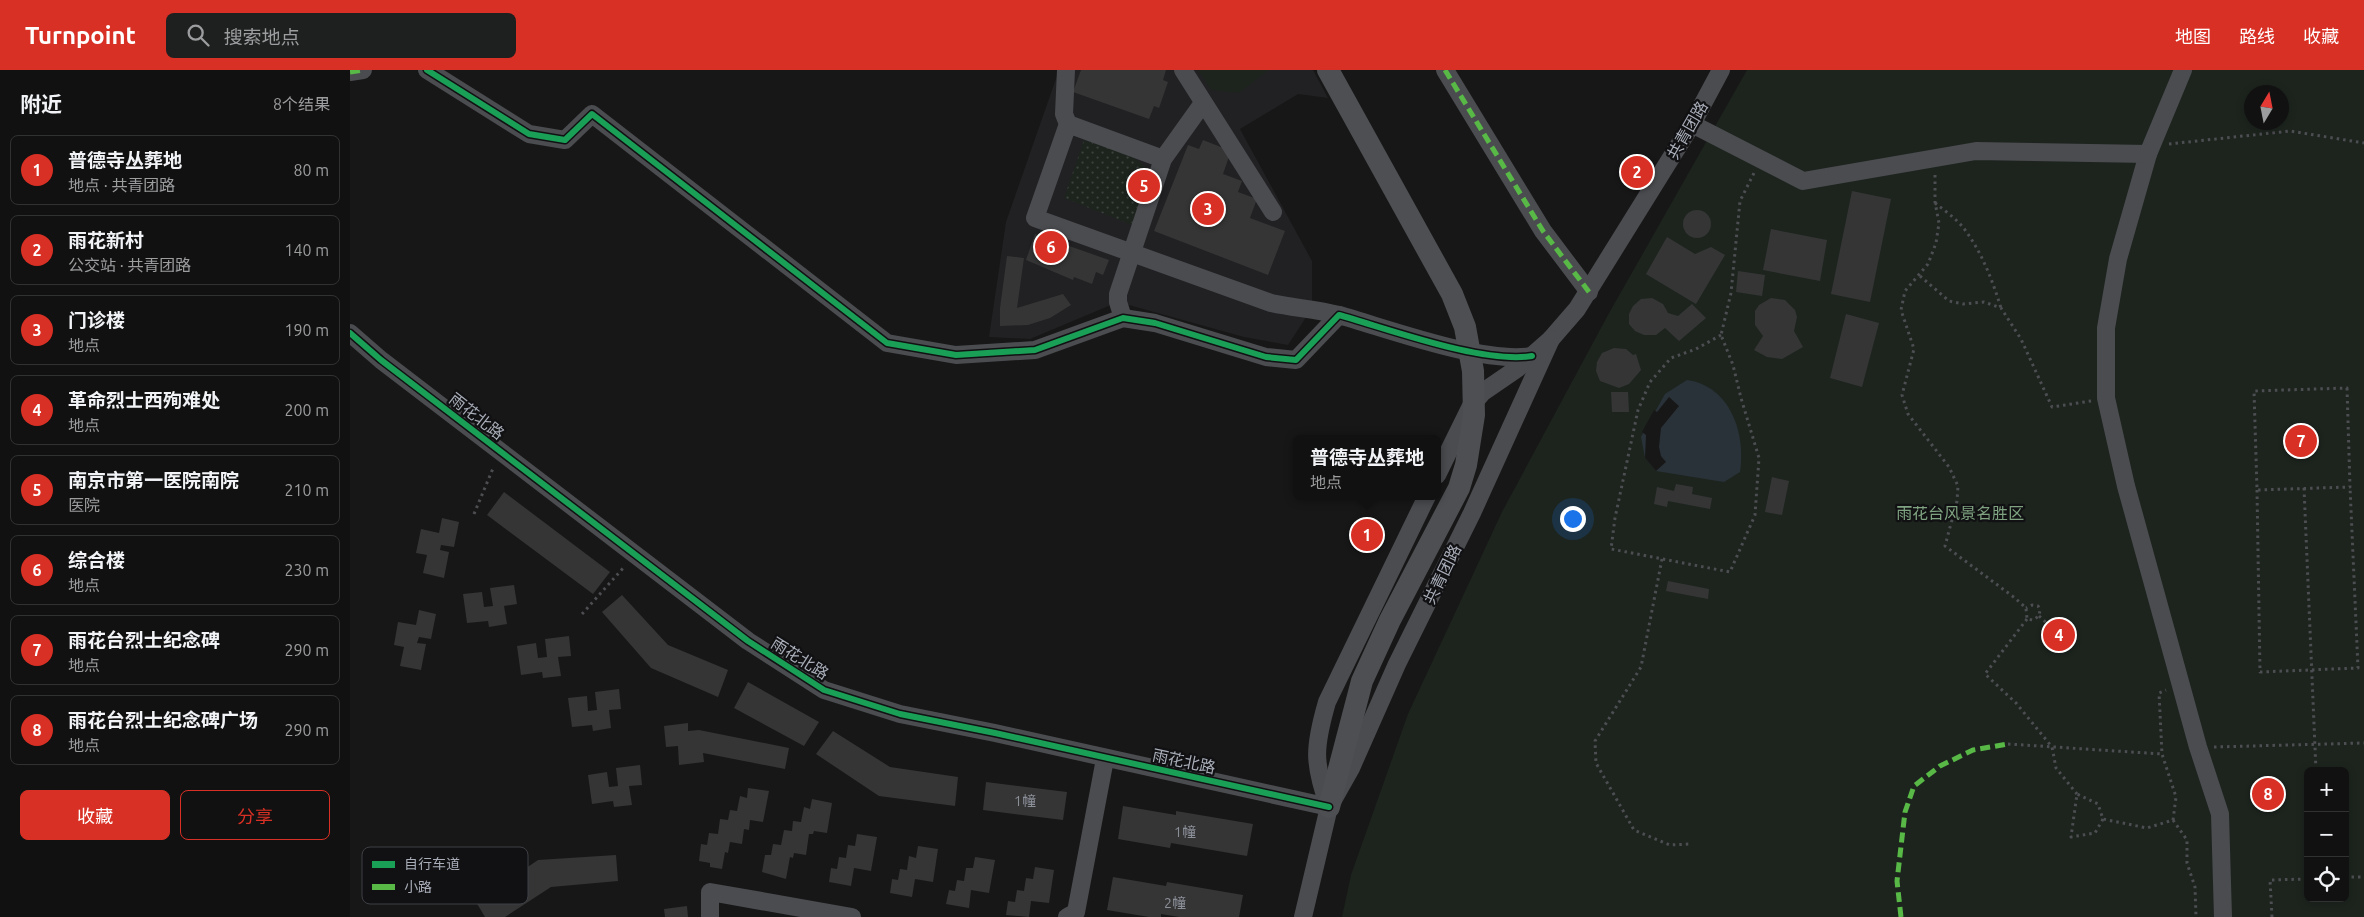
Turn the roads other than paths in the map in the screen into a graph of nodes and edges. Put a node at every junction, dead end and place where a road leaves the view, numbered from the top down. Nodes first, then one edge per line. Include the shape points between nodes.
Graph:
1 (363, 70) edge
2 (427, 70) edge
3 (1066, 70) edge
4 (1183, 70) edge
5 (1446, 70) edge
6 (1721, 70) edge
7 (2183, 70) edge
8 (350, 72) edge
9 (1329, 73) edge
10 (1203, 103) junction
11 (1068, 124) junction
12 (1692, 124) junction
13 (2150, 149) junction
14 (1163, 159) junction
15 (1273, 212) dead end
16 (1131, 254) junction
17 (1589, 292) junction
18 (1339, 315) junction
19 (1123, 318) junction
20 (350, 333) edge
21 (1552, 339) junction
22 (1532, 356) junction
23 (1441, 467) edge
24 (1425, 500) edge
25 (1105, 759) junction
26 (1329, 807) junction
27 (710, 917) edge
28 (852, 917) edge
29 (1067, 917) edge
30 (1303, 917) edge
31 (2223, 917) edge

1 - 8 street
2 - 19 street via 529,134 565,140 592,114 887,344 956,355 1035,350
3 - 11 street via 1064,114
4 - 10 street
5 - 17 street via 1543,231
6 - 12 street, 共青团路
7 - 13 street
9 - 26 main road via 1452,294 1465,327 1473,371 1474,415 1459,488 1362,681
10 - 14 street
10 - 15 street
11 - 14 street
11 - 16 street via 1035,218
12 - 13 street via 1803,181 1976,152
12 - 17 street, 共青团路
13 - 31 street via 2118,259 2106,328 2106,398 2126,486 2198,747 2220,814
14 - 16 street
16 - 18 street via 1271,303
16 - 19 street via 1118,294
17 - 21 street, 共青团路
18 - 19 street via 1296,360 1266,357 1155,323
18 - 22 street via 1478,353 1506,358
20 - 25 street, 雨花北路 via 748,641 824,690 900,714
21 - 22 street, 共青团路
21 - 26 street, 共青团路 via 1472,513
22 - 23 street, 共青团路 via 1483,392 1471,406
24 - 26 street via 1327,702 1316,752 1318,776
25 - 26 street, 雨花北路
25 - 29 street via 1076,912
26 - 30 street, 共青团路
27 - 28 street via 710,892

